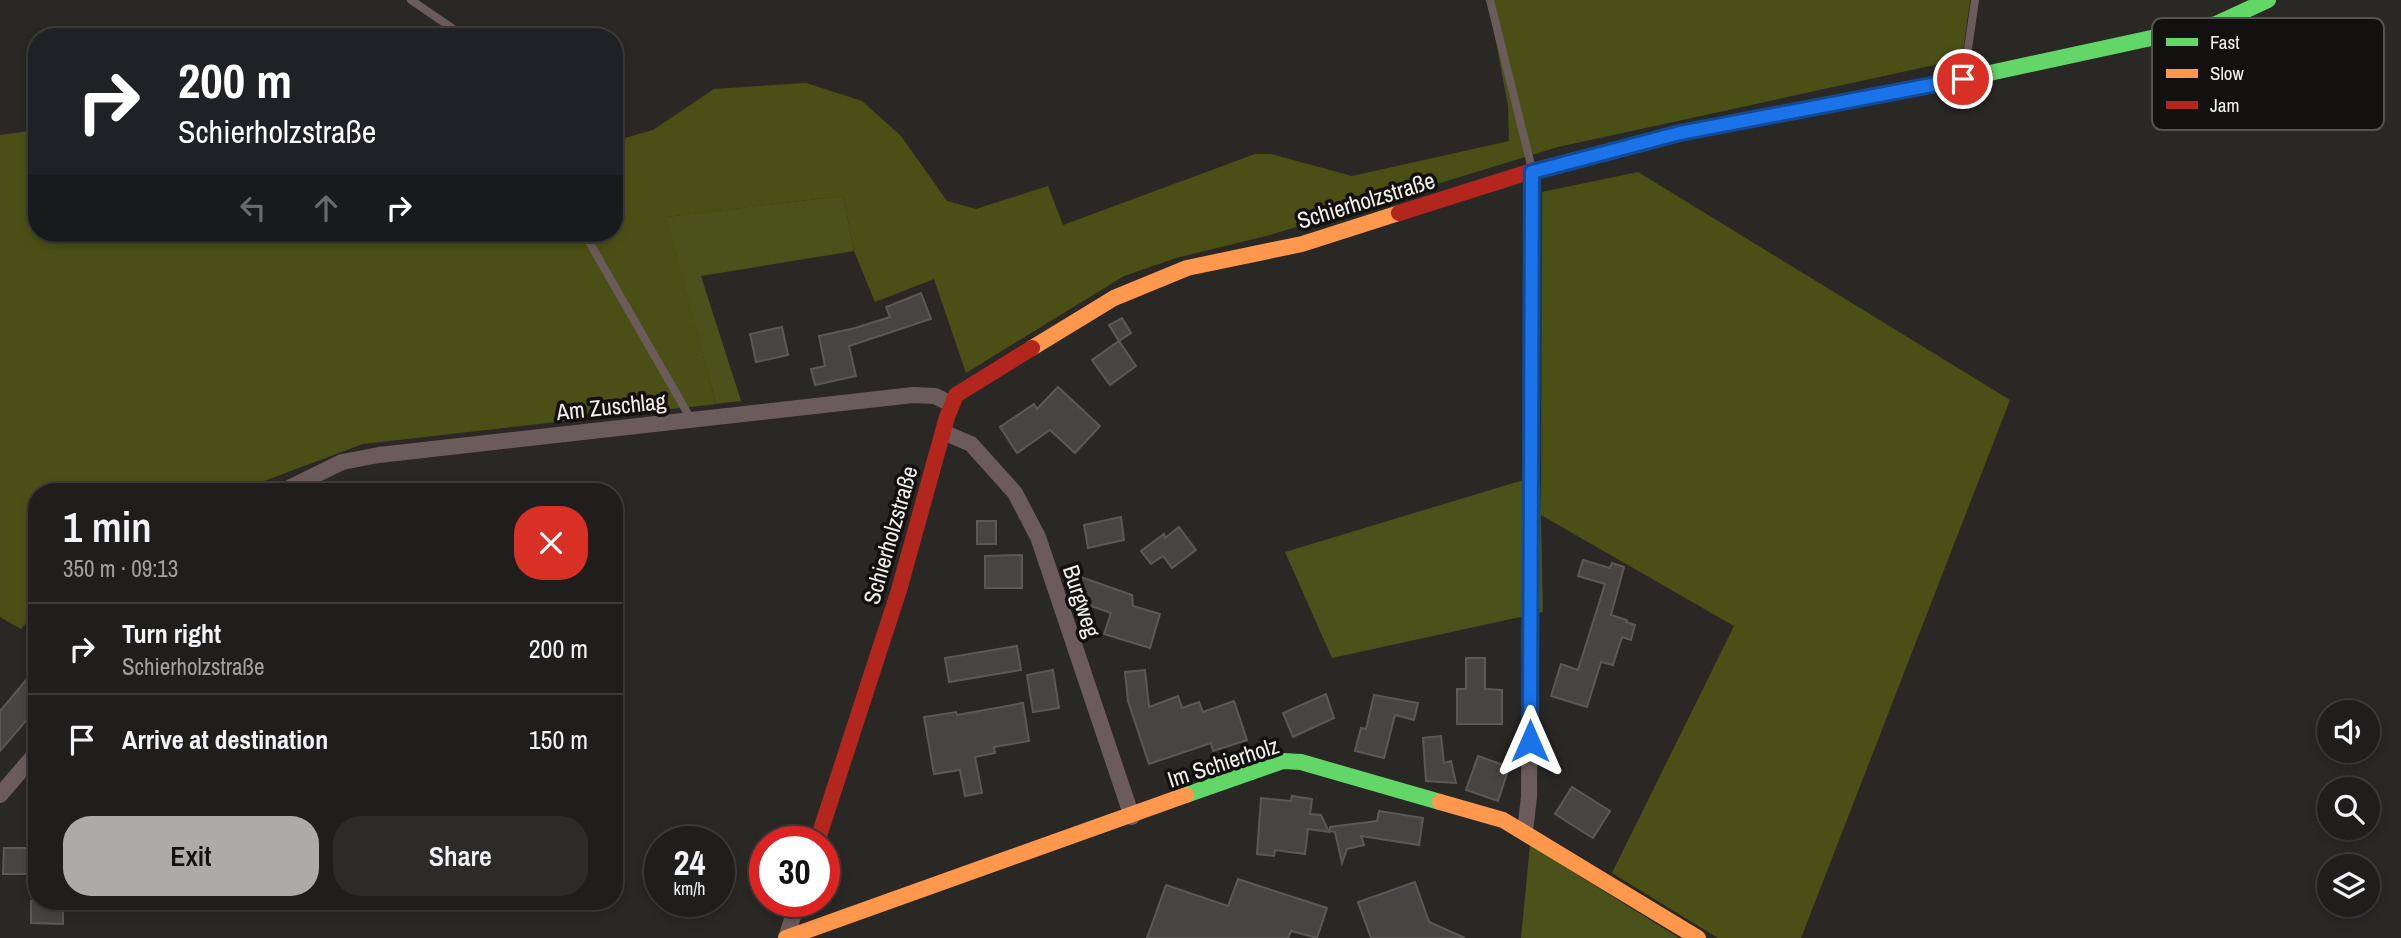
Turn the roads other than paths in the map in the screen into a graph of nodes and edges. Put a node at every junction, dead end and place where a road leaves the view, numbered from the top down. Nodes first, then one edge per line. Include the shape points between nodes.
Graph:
1 (411, 0) edge
2 (1490, 0) edge
3 (1975, 0) edge
4 (2268, 0) edge
5 (2229, 18) edge
6 (452, 28) edge
7 (2152, 38) edge
8 (1963, 79) junction
9 (1532, 172) junction
10 (589, 242) edge
11 (951, 404) junction
12 (692, 421) junction
13 (943, 432) junction
14 (299, 483) edge
15 (28, 762) edge
16 (0, 795) edge
17 (1132, 817) junction
18 (822, 826) edge
19 (1525, 831) junction
20 (792, 917) edge
21 (786, 938) edge
22 (1698, 938) edge

1 - 6 lane
2 - 9 lane
3 - 8 lane
4 - 5 street, Schierholzstraße
7 - 8 street, Schierholzstraße
8 - 9 street, Schierholzstraße via 1680,133
9 - 11 street, Schierholzstraße via 1302,244 1164,277 1114,298 960,391
9 - 19 street via 1530,797
10 - 12 lane
11 - 12 street, Am Zuschlag via 935,396 913,395
11 - 13 street, Schierholzstraße
12 - 14 street, Am Zuschlag via 463,444 342,462
13 - 17 street, Burgweg via 971,444 1015,493 1038,537
13 - 18 street, Schierholzstraße via 899,590
15 - 16 street
17 - 19 street, Im Schierholz via 1283,761 1301,762 1503,820
17 - 21 street, Im Schierholz
19 - 22 street, Im Schierholz
20 - 21 street

